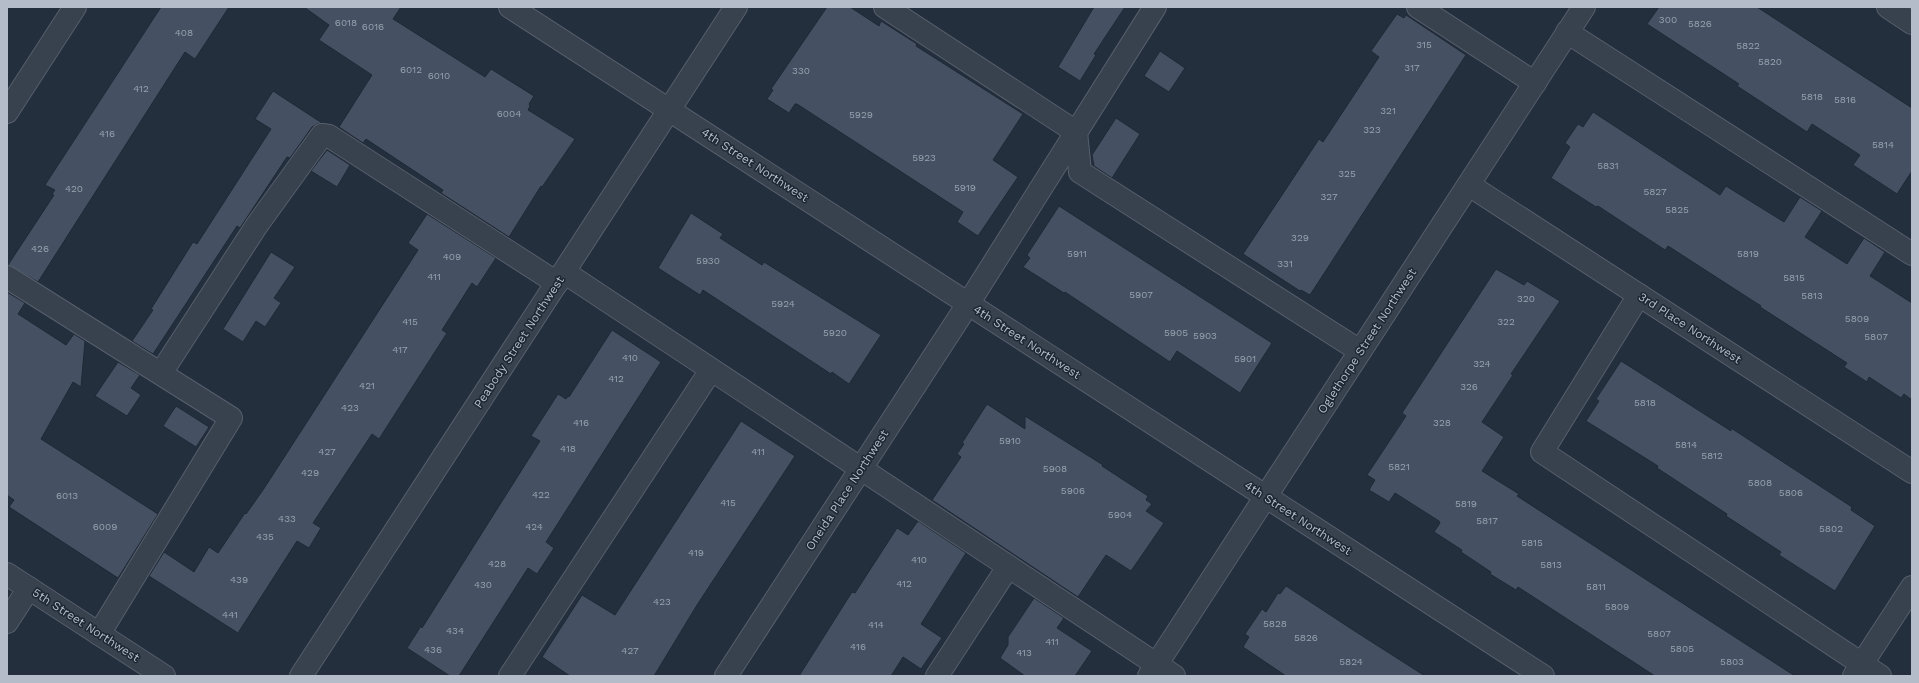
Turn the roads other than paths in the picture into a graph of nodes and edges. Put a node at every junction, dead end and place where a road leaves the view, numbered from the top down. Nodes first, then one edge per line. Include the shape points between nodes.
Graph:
1 (75, 7) edge
2 (510, 7) edge
3 (736, 7) edge
4 (885, 7) edge
5 (1155, 7) edge
6 (1418, 7) edge
7 (1584, 7) edge
8 (1888, 7) edge
9 (1912, 23) edge
10 (1568, 32) junction
11 (1535, 83) junction
12 (669, 110) junction
13 (7, 112) edge
14 (1076, 132) junction
15 (1469, 185) junction
16 (1912, 254) edge
17 (7, 277) edge
18 (560, 278) junction
19 (1639, 295) junction
20 (968, 304) junction
21 (1360, 351) junction
22 (711, 370) junction
23 (160, 374) junction
24 (861, 469) junction
25 (1912, 472) edge
26 (1266, 497) junction
27 (1008, 567) junction
28 (7, 574) edge
29 (1912, 586) edge
30 (29, 588) junction
31 (7, 622) edge
32 (99, 634) junction
33 (137, 669) edge
34 (1858, 670) edge
35 (1160, 672) edge
36 (164, 676) edge
37 (301, 676) edge
38 (510, 676) edge
39 (726, 676) edge
40 (937, 676) edge
41 (1543, 676) edge
42 (1880, 676) edge

1 - 13 street
2 - 12 street, 4th Street Northwest
3 - 12 street, Peabody Street Northwest
4 - 14 street
5 - 14 street, Oneida Place Northwest
6 - 11 street
7 - 10 street, Oglethorpe Street Northwest
8 - 9 street
10 - 11 street, Oglethorpe Street Northwest
10 - 16 street
11 - 15 street, Oglethorpe Street Northwest
12 - 18 street, Peabody Street Northwest
12 - 20 street, 4th Street Northwest
14 - 20 street, Oneida Place Northwest
14 - 21 street via 1080,172
15 - 19 street, 3rd Place Northwest
15 - 21 street, Oglethorpe Street Northwest
17 - 23 street
18 - 22 street
18 - 23 street via 328,136 322,135 257,225
18 - 37 street, Peabody Street Northwest
19 - 25 street, 3rd Place Northwest
19 - 34 street via 1542,452
20 - 24 street, Oneida Place Northwest
20 - 26 street, 4th Street Northwest
21 - 26 street, Oglethorpe Street Northwest
22 - 24 street
22 - 38 street
23 - 32 street via 231,418
24 - 27 street
24 - 39 street, Oneida Place Northwest
26 - 35 street, Oglethorpe Street Northwest
26 - 41 street, 4th Street Northwest
27 - 35 street
27 - 40 street
28 - 30 street, 5th Street Northwest
29 - 34 street
30 - 31 street
30 - 32 street, 5th Street Northwest
32 - 33 street, 5th Street Northwest
33 - 36 street, 5th Street Northwest
34 - 42 street

